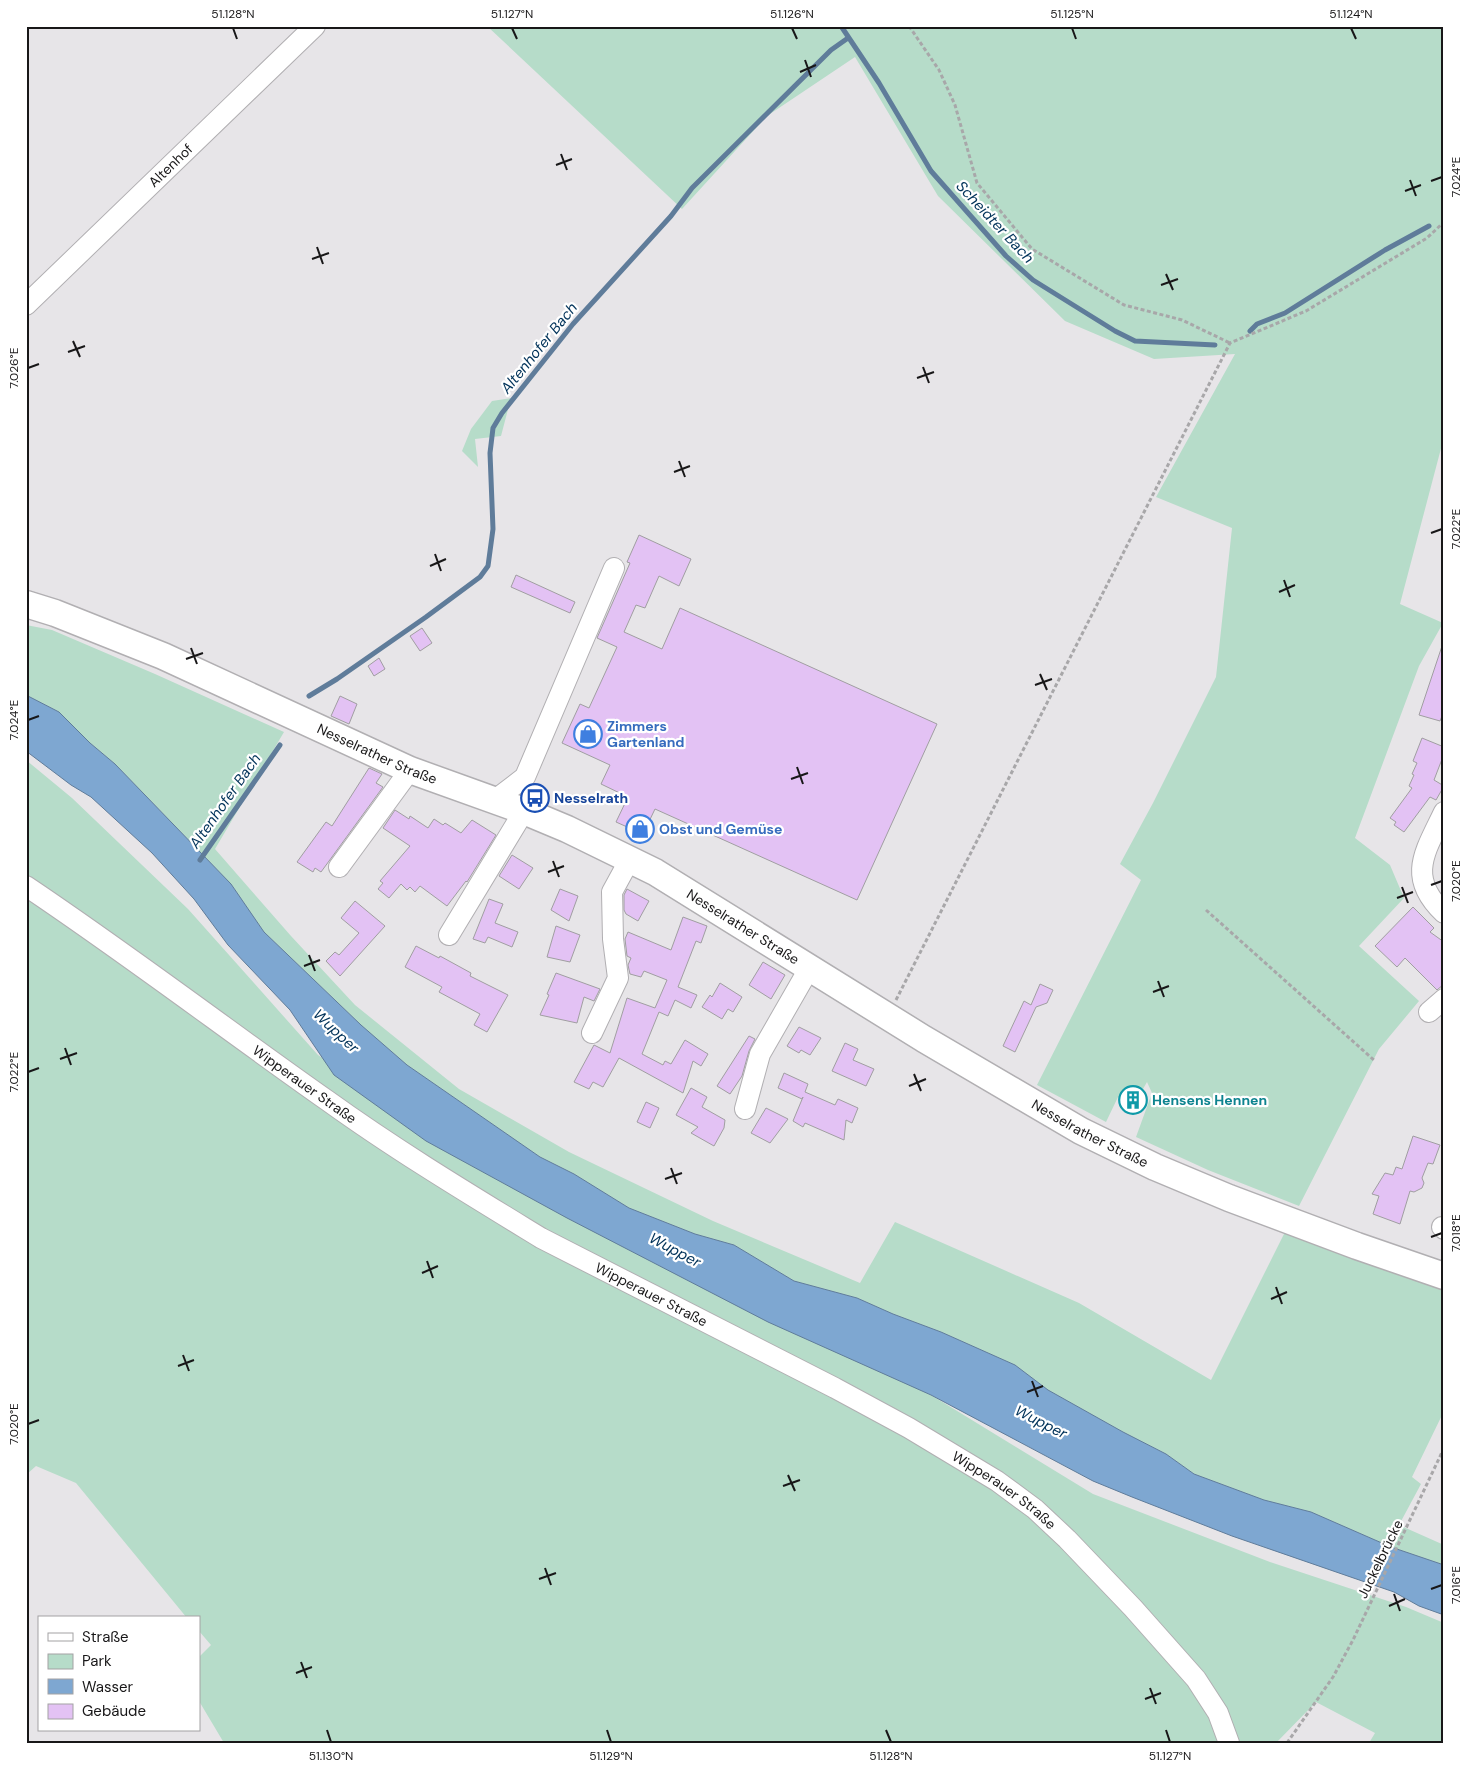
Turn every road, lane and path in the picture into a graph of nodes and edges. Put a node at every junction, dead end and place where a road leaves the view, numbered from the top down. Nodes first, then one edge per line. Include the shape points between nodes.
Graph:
1 (315, 26) edge
2 (909, 26) edge
3 (1444, 222) edge
4 (26, 305) edge
5 (1230, 343) junction
6 (614, 568) dead end
7 (26, 604) edge
8 (410, 770) junction
9 (495, 800) junction
10 (524, 811) junction
11 (1444, 812) edge
12 (630, 859) junction
13 (339, 867) dead end
14 (26, 886) edge
15 (1206, 910) dead end
16 (1444, 913) edge
17 (449, 935) dead end
18 (810, 967) junction
19 (894, 1004) dead end
20 (592, 1033) dead end
21 (1375, 1061) dead end
22 (745, 1109) dead end
23 (1444, 1276) edge
24 (1444, 1448) edge
25 (1229, 1743) edge
26 (1287, 1743) edge

1 - 4 street, Altenhof
2 - 5 path via 940,70 955,105 977,183 1032,249 1124,305 1182,320
3 - 5 path via 1427,238 1306,311
5 - 19 path
6 - 9 street via 524,776
7 - 8 main road, Nesselrather Straße via 163,656
8 - 9 main road, Nesselrather Straße
8 - 13 street
9 - 10 main road, Nesselrather Straße
10 - 12 main road, Nesselrather Straße
10 - 17 street
11 - 16 street via 1424,853 1421,879 1433,903
12 - 18 main road, Nesselrather Straße
12 - 20 street via 612,892 618,978
14 - 25 street, Wipperauer Straße via 329,1102 541,1238 835,1388 997,1481 1035,1509 1067,1539 1168,1645 1208,1695
15 - 21 path
18 - 22 street via 760,1054
18 - 23 main road, Nesselrather Straße via 924,1039 1081,1131 1155,1167 1288,1220
24 - 26 path, Juckelbrücke via 1353,1640 1333,1677

